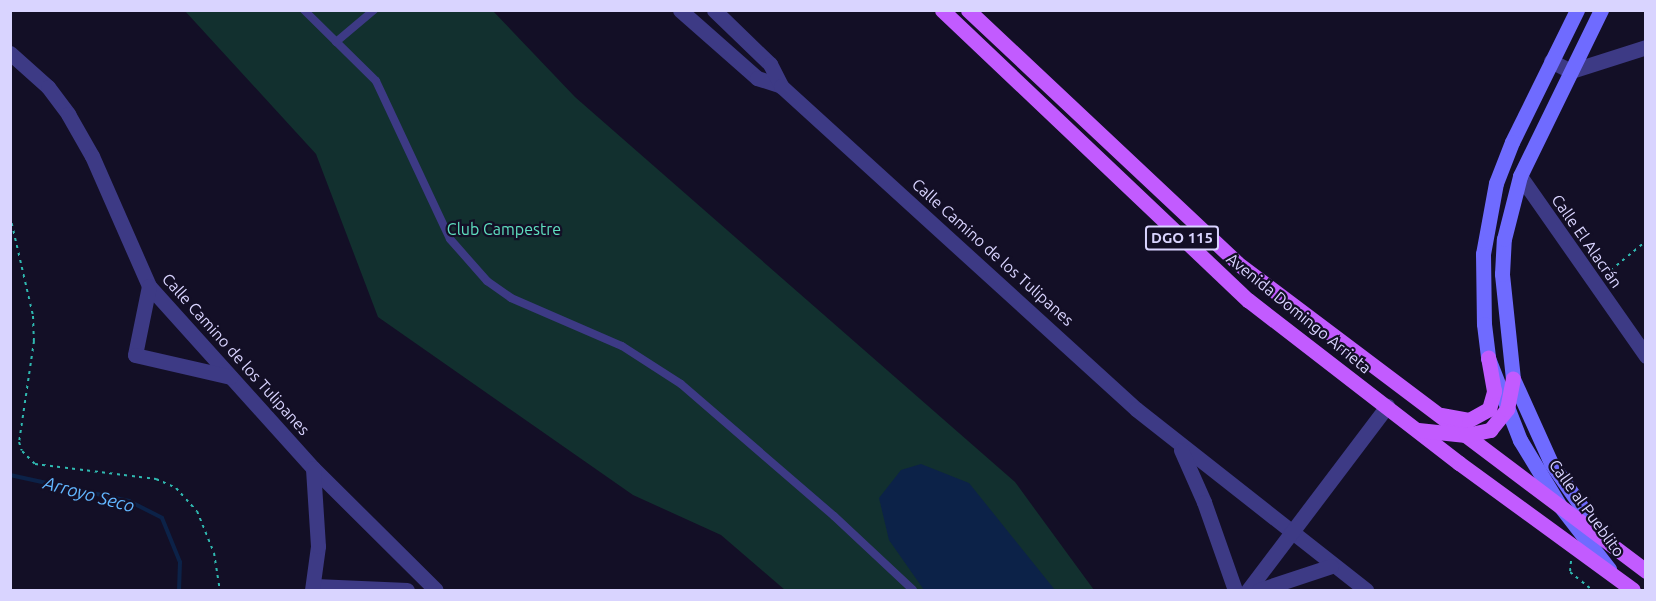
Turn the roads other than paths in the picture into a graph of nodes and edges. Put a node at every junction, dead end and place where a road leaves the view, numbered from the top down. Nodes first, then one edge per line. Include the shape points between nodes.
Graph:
1 (304, 10) edge
2 (374, 10) edge
3 (680, 10) edge
4 (714, 10) edge
5 (942, 10) edge
6 (968, 10) edge
7 (1577, 10) edge
8 (1601, 10) edge
9 (336, 42) junction
10 (1646, 47) edge
11 (10, 54) edge
12 (1015, 54) junction
13 (1551, 61) junction
14 (1004, 67) junction
15 (1571, 71) junction
16 (781, 86) junction
17 (1520, 176) junction
18 (149, 286) junction
19 (1646, 356) edge
20 (1488, 358) junction
21 (231, 377) junction
22 (1514, 379) junction
23 (1400, 386) junction
24 (1387, 406) junction
25 (1507, 409) junction
26 (1434, 413) junction
27 (1418, 430) junction
28 (1466, 435) junction
29 (1179, 447) junction
30 (313, 468) junction
31 (1560, 506) junction
32 (1290, 532) junction
33 (1604, 540) junction
34 (1331, 566) junction
35 (1646, 571) edge
36 (1616, 578) junction
37 (314, 588) edge
38 (407, 591) edge
39 (436, 591) edge
40 (913, 591) edge
41 (1235, 591) edge
42 (1248, 591) edge
43 (1259, 591) edge
44 (1366, 591) edge
45 (1633, 591) edge

1 - 9 lane
2 - 9 lane
3 - 16 street, Calle Camino de los Tulipanes via 758,78
4 - 16 street, Calle Camino de los Tulipanes via 770,64
5 - 14 main road, Avenida Domingo Arrieta / DGO 115
6 - 12 main road, Avenida Domingo Arrieta / DGO 115
7 - 13 main road, Calle al Pueblito
8 - 15 main road, Calle al Pueblito
9 - 40 lane via 376,81 450,239 487,281 511,298 622,346 681,384 834,516
10 - 15 street
11 - 18 street, Calle Camino de los Tulipanes via 48,87 68,114 93,156
12 - 14 main road
12 - 23 main road, Avenida Domingo Arrieta / DGO 115 via 1237,263
13 - 15 street
13 - 20 main road, Calle al Pueblito via 1512,142 1487,223 1482,289
14 - 24 main road, Avenida Domingo Arrieta / DGO 115 via 1248,300
15 - 17 main road, Calle al Pueblito
16 - 29 street, Calle Camino de los Tulipanes
17 - 19 street, Calle El Alacrán
17 - 22 main road, Calle al Pueblito via 1504,239 1502,274
18 - 21 street, Calle Camino de los Tulipanes
18 - 21 street via 135,355
20 - 25 main road, Calle al Pueblito
20 - 26 main road via 1494,391 1489,409 1469,420
21 - 30 street, Calle Camino de los Tulipanes
22 - 25 main road
22 - 33 main road, Calle al Pueblito via 1551,463
23 - 24 main road
23 - 26 main road, Avenida Domingo Arrieta / DGO 115
24 - 27 main road, Avenida Domingo Arrieta / DGO 115
24 - 32 street
25 - 28 main road via 1490,430
25 - 31 main road, Calle al Pueblito via 1540,478
26 - 28 main road, Avenida Domingo Arrieta / DGO 115
27 - 28 main road
27 - 36 main road, Avenida Domingo Arrieta / DGO 115
28 - 31 main road, Avenida Domingo Arrieta / DGO 115
29 - 32 street, Calle Camino de los Tulipanes
29 - 41 street, Calle Camino de los Tulipanes via 1204,502
30 - 37 street via 318,537
30 - 39 street, Calle Camino de los Tulipanes
31 - 33 main road, Avenida Domingo Arrieta / DGO 115
31 - 36 main road, Calle al Pueblito
32 - 34 street, Calle Camino de los Tulipanes
32 - 42 street
33 - 35 main road, Avenida Domingo Arrieta / DGO 115
34 - 43 street
34 - 44 street, Calle Camino de los Tulipanes
36 - 45 main road, Avenida Domingo Arrieta / DGO 115
37 - 38 street

